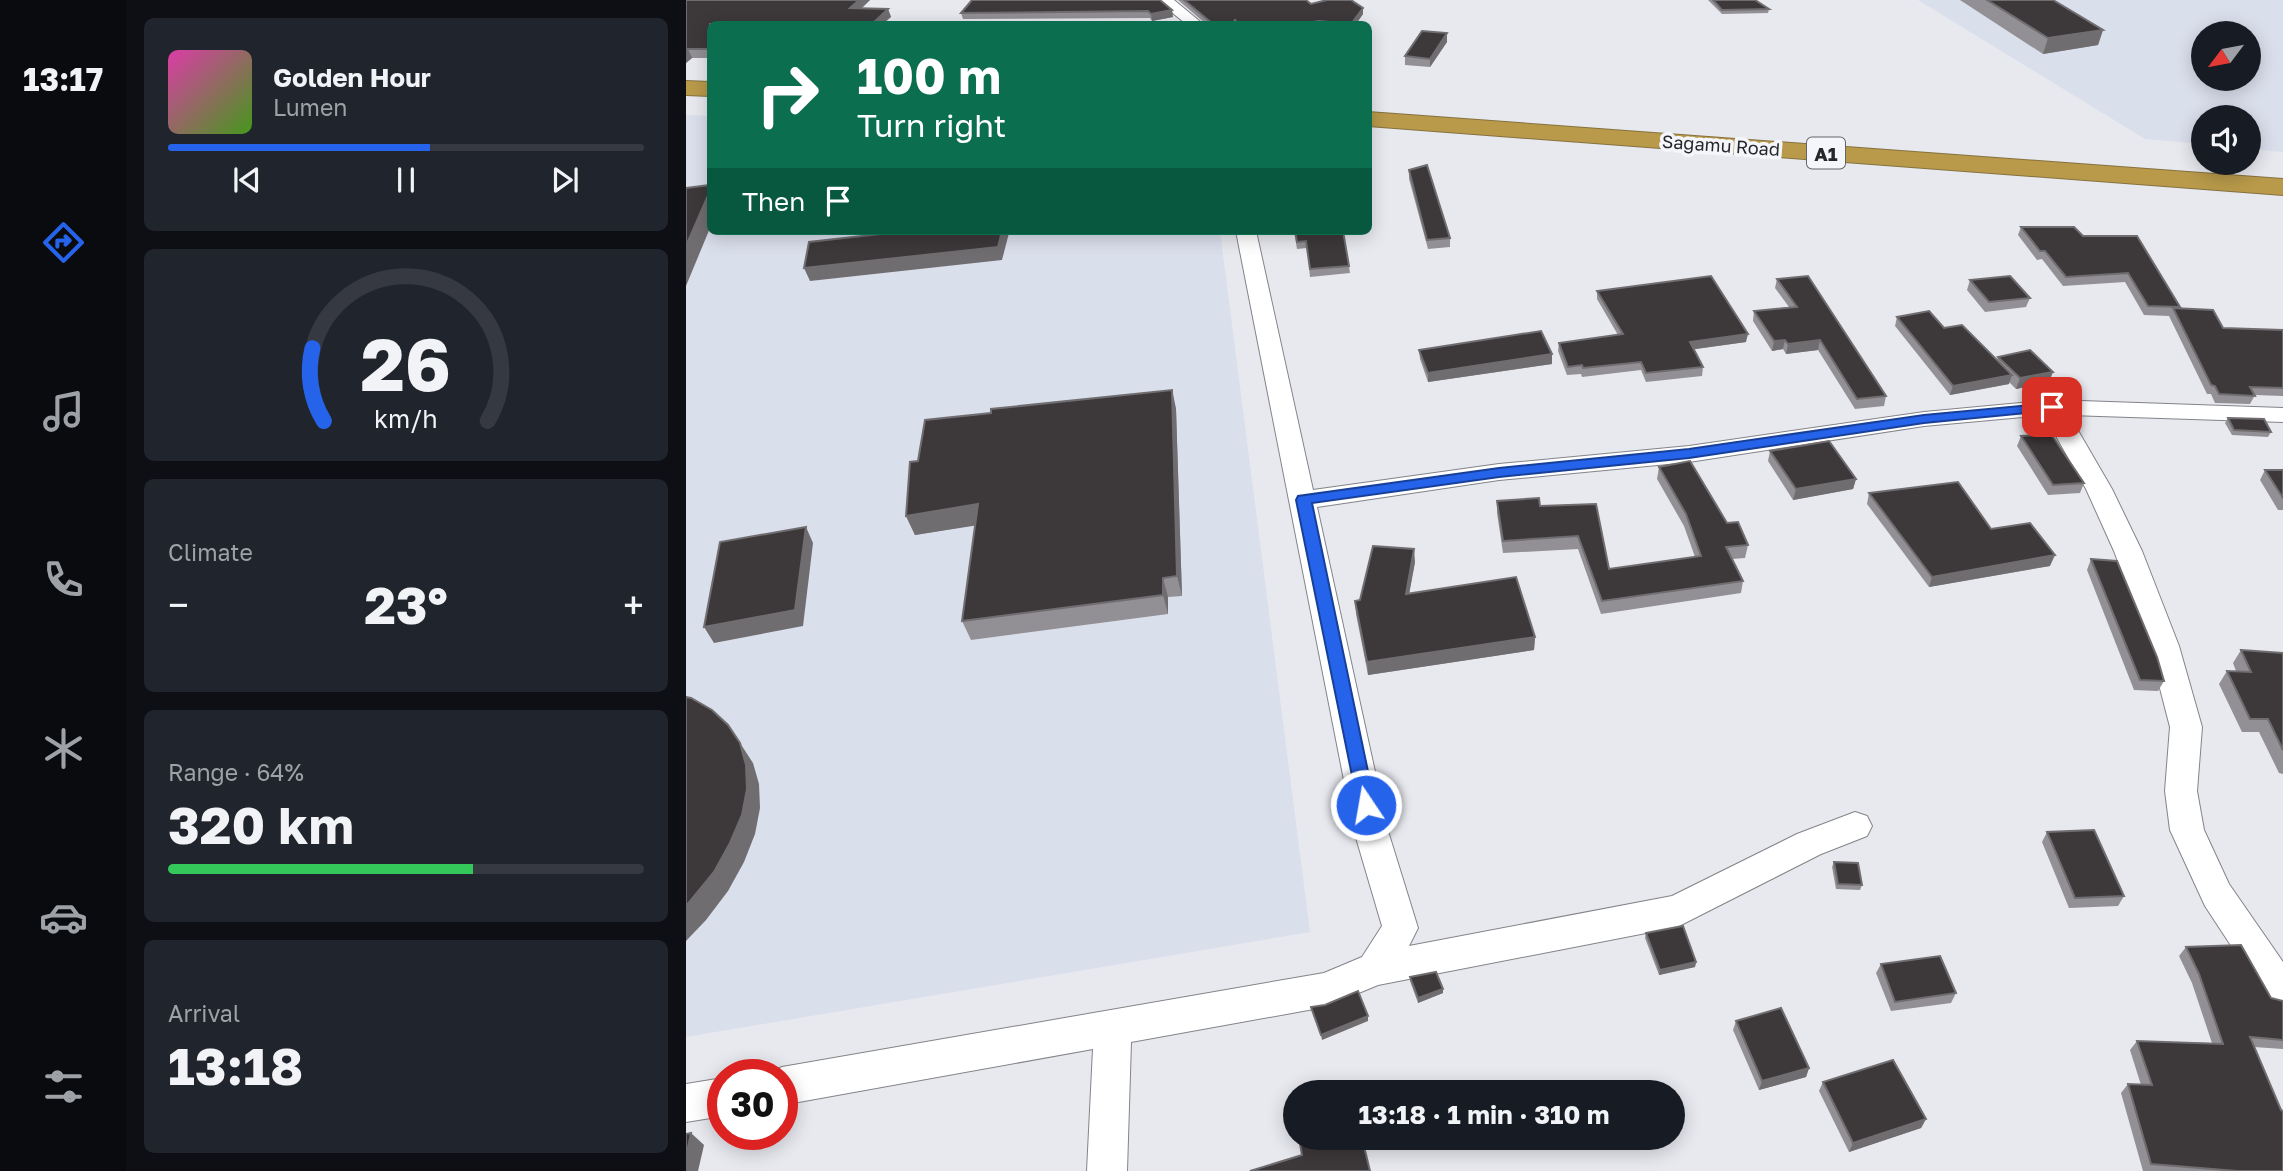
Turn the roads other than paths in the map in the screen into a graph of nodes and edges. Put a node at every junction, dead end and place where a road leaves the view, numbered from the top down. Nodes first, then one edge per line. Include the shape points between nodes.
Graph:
1 (1165, 0) edge
2 (1191, 21) edge
3 (686, 88) edge
4 (707, 89) edge
5 (1372, 119) edge
6 (2283, 187) edge
7 (1247, 235) edge
8 (2052, 407) junction
9 (2283, 415) edge
10 (1304, 500) junction
11 (1855, 826) dead end
12 (1375, 969) junction
13 (2283, 993) edge
14 (1112, 1026) junction
15 (798, 1083) edge
16 (707, 1100) edge
17 (686, 1103) edge
18 (1107, 1171) edge

1 - 2 street
3 - 4 highway
5 - 6 highway, Sagamu Road / A1
7 - 10 street
8 - 9 street
8 - 10 street via 1924,419 1689,454 1499,472
8 - 13 street via 2099,489 2164,646 2186,727 2181,791 2187,830 2217,895
10 - 12 street via 1371,831 1400,928
11 - 12 street via 1809,844 1677,911
12 - 14 street via 1325,990
14 - 15 street
14 - 18 street
16 - 17 street

